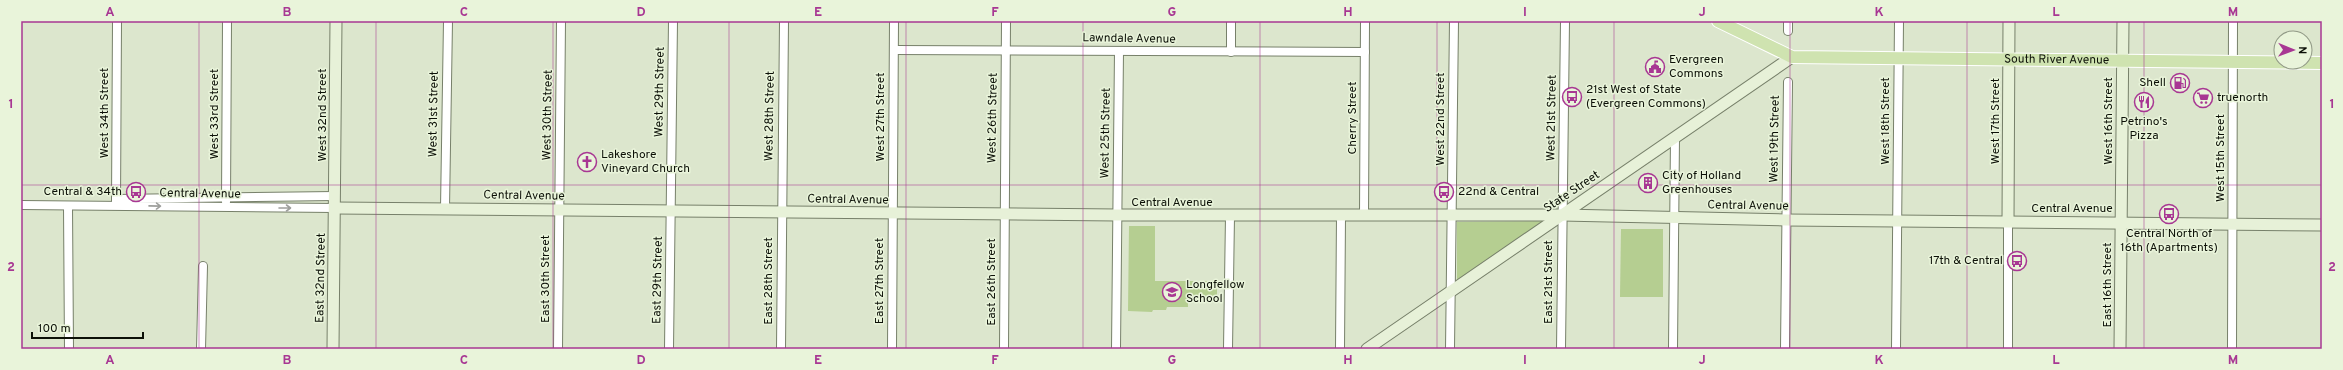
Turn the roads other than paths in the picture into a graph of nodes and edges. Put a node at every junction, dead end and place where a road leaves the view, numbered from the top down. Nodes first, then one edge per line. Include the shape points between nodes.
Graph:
1 (117, 21) edge
2 (227, 21) edge
3 (336, 21) edge
4 (448, 21) edge
5 (561, 21) edge
6 (673, 21) edge
7 (784, 21) edge
8 (894, 21) edge
9 (1006, 21) edge
10 (1231, 21) edge
11 (1365, 21) edge
12 (1454, 21) edge
13 (1565, 21) edge
14 (1718, 21) edge
15 (1788, 21) edge
16 (1899, 21) edge
17 (2009, 21) edge
18 (2123, 21) edge
19 (2233, 21) edge
20 (1788, 31) dead end
21 (894, 50) junction
22 (1006, 50) junction
23 (1119, 51) junction
24 (1231, 52) junction
25 (1365, 52) junction
26 (1792, 57) junction
27 (2009, 59) junction
28 (1898, 60) junction
29 (2123, 60) junction
30 (2233, 62) junction
31 (2322, 63) edge
32 (1788, 82) dead end
33 (1675, 138) junction
34 (335, 196) junction
35 (226, 197) junction
36 (116, 202) junction
37 (21, 206) edge
38 (68, 206) junction
39 (226, 208) junction
40 (335, 208) junction
41 (445, 208) junction
42 (559, 210) junction
43 (671, 211) junction
44 (781, 212) junction
45 (893, 213) junction
46 (1004, 214) junction
47 (1117, 215) junction
48 (1562, 215) junction
49 (1230, 216) junction
50 (1341, 216) junction
51 (1364, 216) junction
52 (1453, 216) junction
53 (1674, 217) junction
54 (1786, 220) junction
55 (1897, 221) junction
56 (2008, 221) junction
57 (2121, 222) junction
58 (2233, 224) junction
59 (2322, 225) edge
60 (203, 266) dead end
61 (1452, 289) junction
62 (68, 349) edge
63 (201, 349) edge
64 (333, 349) edge
65 (558, 349) edge
66 (669, 349) edge
67 (781, 349) edge
68 (892, 349) edge
69 (1004, 349) edge
70 (1116, 349) edge
71 (1228, 349) edge
72 (1340, 349) edge
73 (1367, 349) edge
74 (1450, 349) edge
75 (1561, 349) edge
76 (1673, 349) edge
77 (1785, 349) edge
78 (1896, 349) edge
79 (2008, 349) edge
80 (2120, 349) edge
81 (2232, 349) edge

1 - 36 street, West 34th Street
2 - 35 street, West 33rd Street
3 - 34 street, West 32nd Street
4 - 41 street, West 31st Street
5 - 42 street, West 30th Street
6 - 43 street, West 29th Street
7 - 44 street, West 28th Street
8 - 21 street, West 27th Street
9 - 22 street, West 26th Street
10 - 24 street
11 - 25 street, Cherry Street
12 - 52 street, West 22nd Street
13 - 48 street, West 21st Street
14 - 26 main road
15 - 20 street
16 - 28 street, West 18th Street
17 - 27 street, West 17th Street
18 - 29 street, West 16th Street
19 - 30 street, West 15th Street
21 - 22 street, Lawndale Avenue
21 - 45 street, West 27th Street
22 - 23 street, Lawndale Avenue
22 - 46 street, West 26th Street
23 - 24 street, Lawndale Avenue
23 - 47 street, West 25th Street
24 - 25 street, Lawndale Avenue
25 - 51 street, Cherry Street
26 - 28 main road, South River Avenue
26 - 33 street, State Street
27 - 28 main road, South River Avenue
27 - 29 main road, South River Avenue
27 - 56 street, West 17th Street
28 - 55 street, West 18th Street
29 - 30 main road, South River Avenue
29 - 57 street, West 16th Street
30 - 31 main road, South River Avenue
30 - 58 street, West 15th Street
32 - 54 street, West 19th Street
33 - 48 street, State Street
33 - 53 street
34 - 35 street, Central Avenue
34 - 40 street, West 32nd Street
35 - 36 street, Central Avenue
35 - 39 street, West 33rd Street
36 - 38 street, Central Avenue
36 -> 39 street, Central Avenue
37 - 38 street, Central Avenue
38 - 62 street
39 -> 40 street, Central Avenue
40 - 41 street, Central Avenue
40 - 64 street, East 32nd Street
41 - 42 street, Central Avenue
42 - 43 street, Central Avenue
42 - 65 street, East 30th Street
43 - 44 street, Central Avenue
43 - 66 street, East 29th Street
44 - 45 street, Central Avenue
44 - 67 street, East 28th Street
45 - 46 street, Central Avenue
45 - 68 street, East 27th Street
46 - 47 street, Central Avenue
46 - 69 street, East 26th Street
47 - 49 street, Central Avenue
47 - 70 street, West 25th Street
48 - 52 street, Central Avenue
48 - 53 street, Central Avenue
48 - 61 street, State Street
48 - 75 street, East 21st Street
49 - 50 street, Central Avenue
49 - 71 street
50 - 51 street, Central Avenue
50 - 72 street
51 - 52 street, Central Avenue
52 - 61 street, West 22nd Street
53 - 54 street, Central Avenue
53 - 76 street
54 - 55 street, Central Avenue
54 - 77 street, West 19th Street
55 - 56 street, Central Avenue
55 - 78 street, West 18th Street
56 - 57 street, Central Avenue
56 - 79 street
57 - 58 street, Central Avenue
57 - 80 street, East 16th Street
58 - 59 street, Central Avenue
58 - 81 street, West 15th Street
60 - 63 street
61 - 73 street, State Street
61 - 74 street, West 22nd Street

